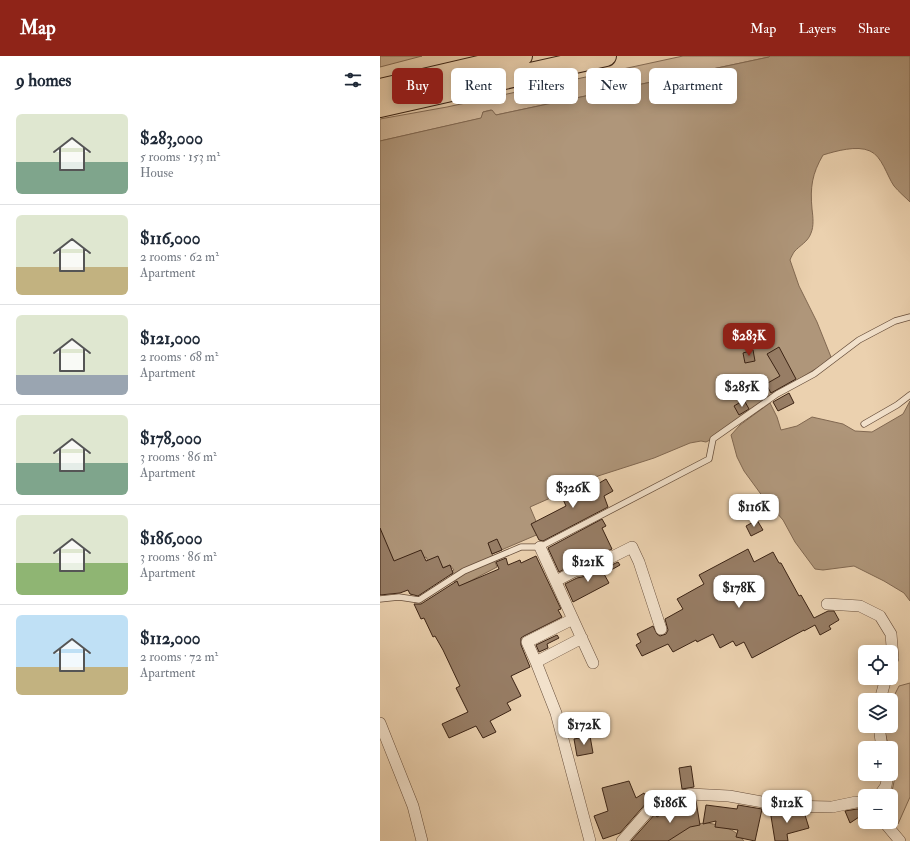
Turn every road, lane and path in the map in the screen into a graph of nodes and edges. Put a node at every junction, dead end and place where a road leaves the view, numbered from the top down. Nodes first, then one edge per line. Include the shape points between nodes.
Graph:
1 (522, 56) edge
2 (606, 56) edge
3 (380, 89) edge
4 (380, 107) edge
5 (910, 317) edge
6 (910, 395) edge
7 (864, 424) dead end
8 (540, 547) junction
9 (556, 582) junction
10 (380, 599) edge
11 (827, 604) dead end
12 (573, 619) junction
13 (661, 629) dead end
14 (582, 638) junction
15 (892, 645) edge
16 (536, 662) junction
17 (594, 663) dead end
18 (380, 723) edge
19 (858, 802) edge
20 (890, 829) edge
21 (422, 841) edge
22 (590, 841) edge
23 (622, 841) edge
24 (900, 841) edge

1 - 3 highway
2 - 4 highway
5 - 8 lane via 895,321 859,340 814,374 777,394 714,439 709,459
6 - 7 lane
8 - 9 street
8 - 10 lane via 521,547 464,571 419,600 400,597
9 - 12 street
9 - 13 street via 632,547
11 - 15 street via 860,606 880,616 891,634
12 - 14 street
12 - 16 street via 527,642
14 - 16 street
14 - 17 street
16 - 22 street via 556,713
18 - 21 street via 413,806
19 - 23 street via 832,807 785,806 729,796 690,794 656,802
20 - 24 street

